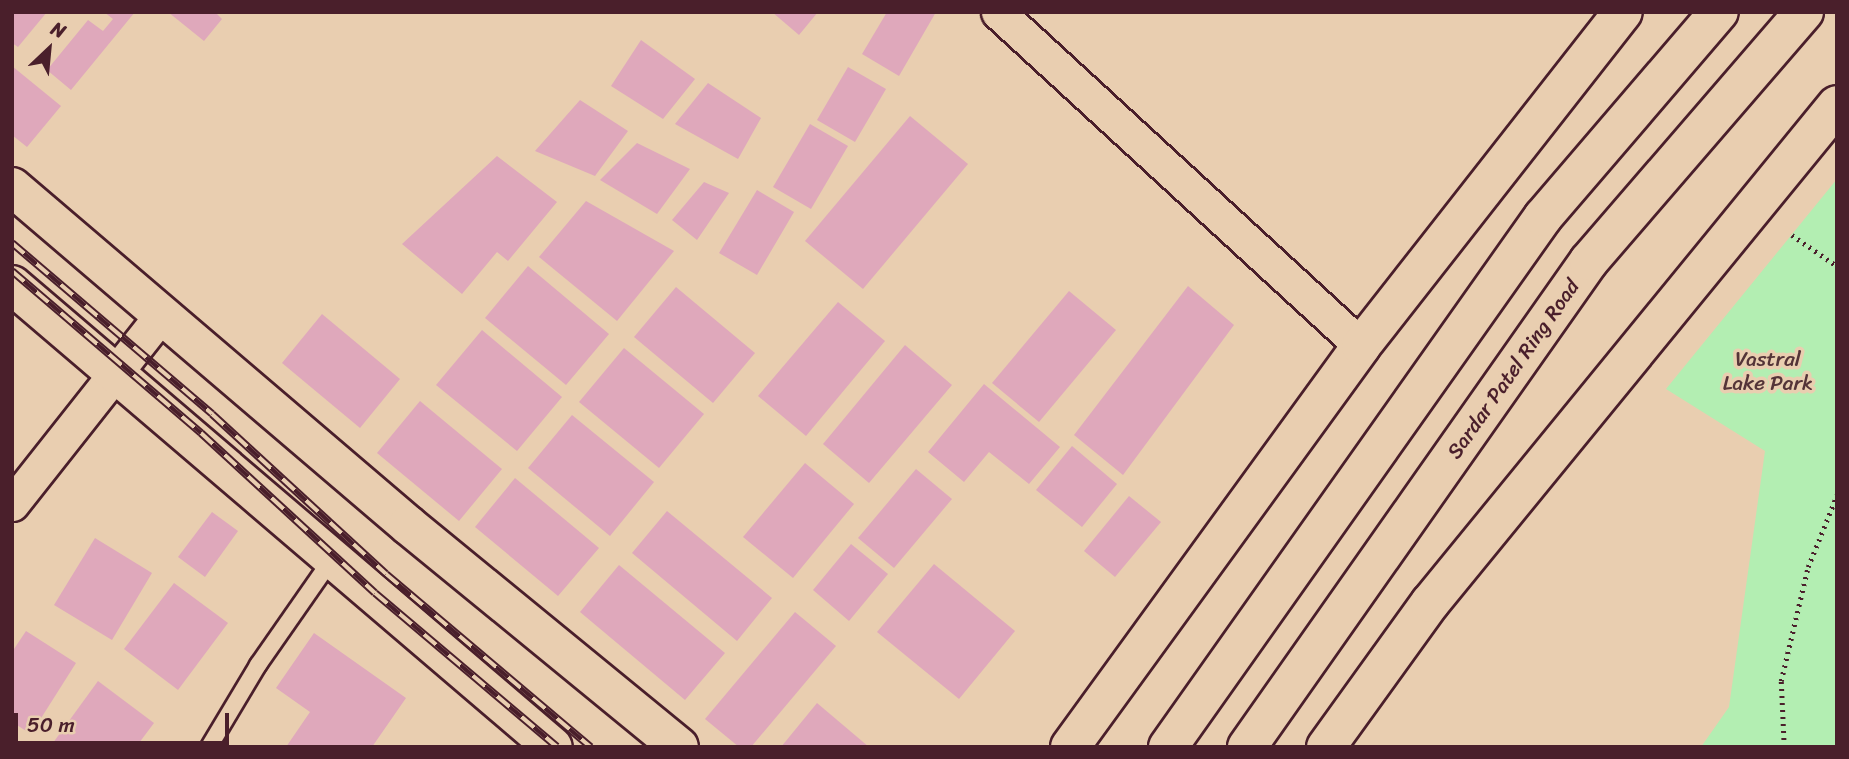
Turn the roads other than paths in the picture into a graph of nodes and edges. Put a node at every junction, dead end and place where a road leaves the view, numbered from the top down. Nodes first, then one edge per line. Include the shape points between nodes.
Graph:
1 (998, 12) edge
2 (1623, 12) edge
3 (1719, 12) edge
4 (1804, 12) edge
5 (1837, 105) edge
6 (12, 187) edge
7 (12, 285) edge
8 (161, 315) junction
9 (1361, 346) junction
10 (116, 371) junction
11 (12, 503) edge
12 (333, 558) junction
13 (209, 747) edge
14 (553, 747) edge
15 (679, 747) edge
16 (1070, 747) edge
17 (1168, 747) edge
18 (1247, 747) edge
19 (1326, 747) edge

1 - 9 street
2 - 9 main road
3 - 17 main road via 1543,217
4 - 18 main road, Sardar Patel Ring Road via 1589,261
5 - 19 main road via 1430,603
6 - 8 main road
7 - 10 main road
8 - 10 street
8 - 15 main road
9 - 16 main road
10 - 11 street
10 - 12 main road
12 - 13 lane via 258,665
12 - 14 main road

